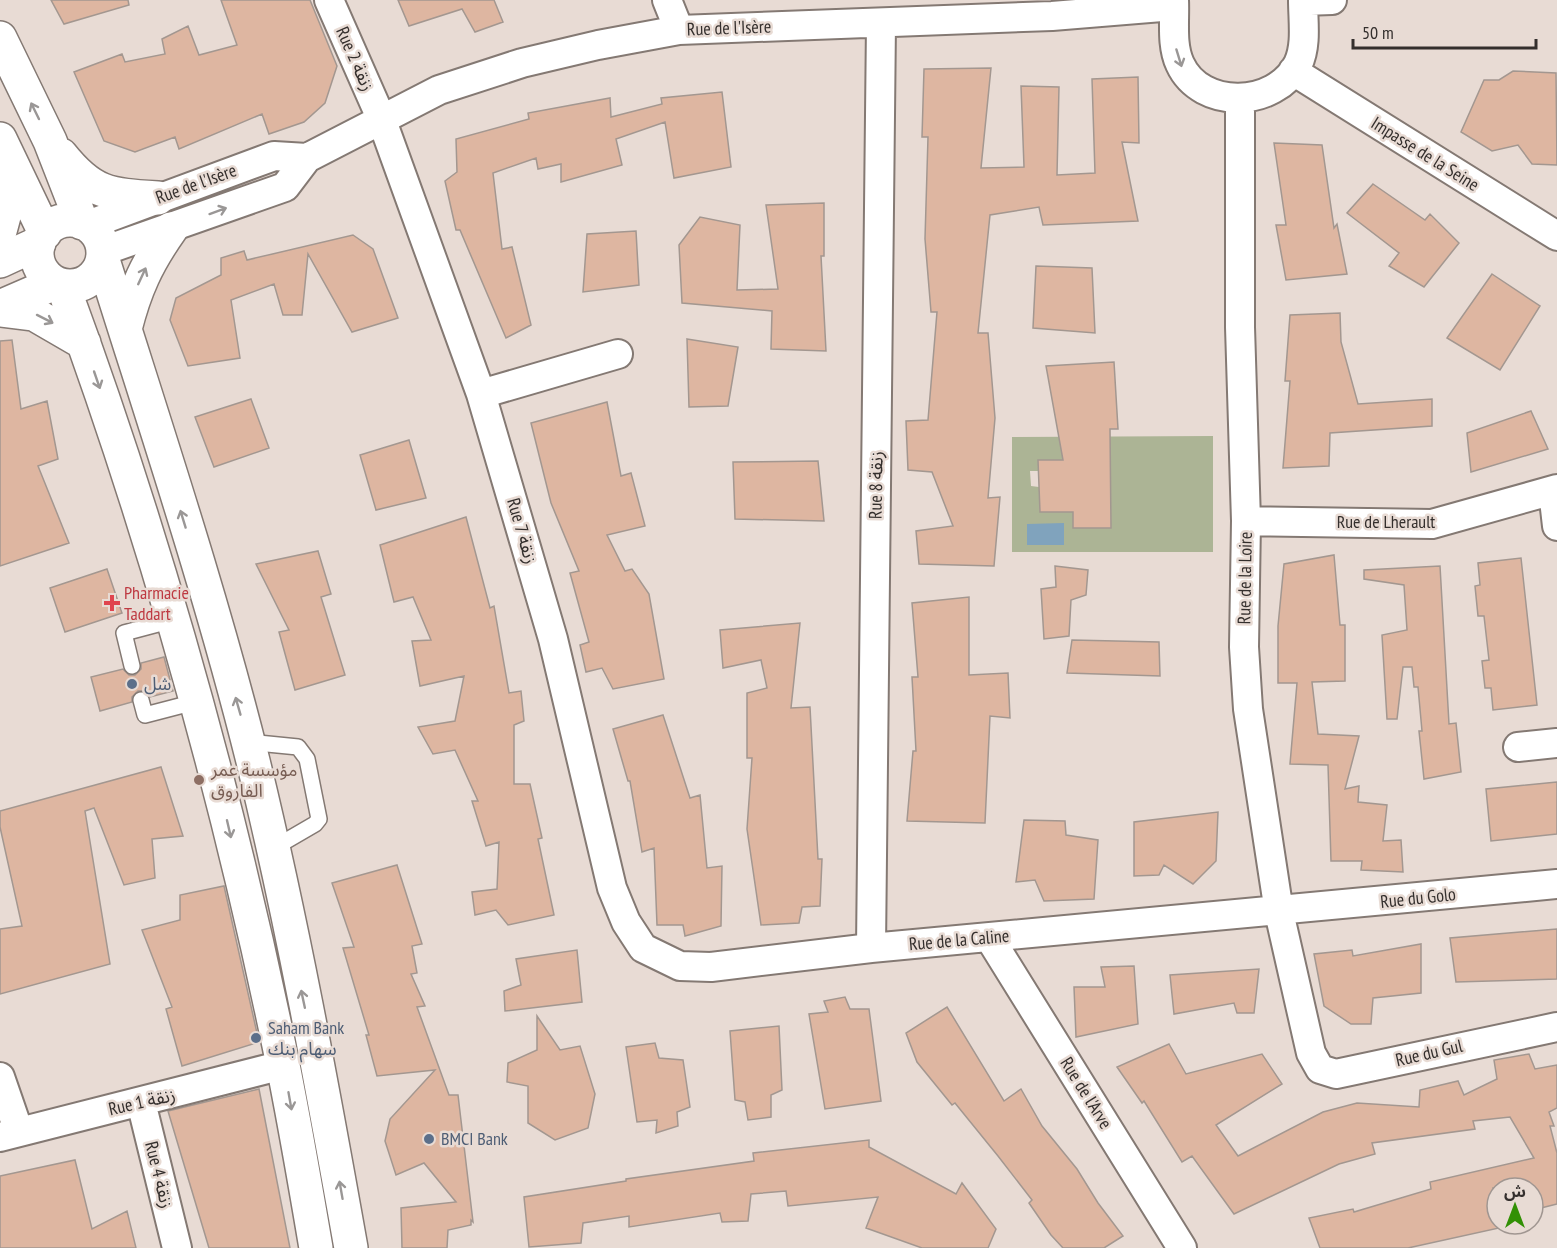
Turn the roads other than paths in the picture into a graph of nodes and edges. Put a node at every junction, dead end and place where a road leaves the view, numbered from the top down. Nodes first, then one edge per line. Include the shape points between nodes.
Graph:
1 (329, 0) edge
2 (667, 0) edge
3 (1303, 0) edge
4 (1332, 0) edge
5 (1174, 3) edge
6 (881, 23) junction
7 (679, 30) junction
8 (0, 38) edge
9 (1293, 71) junction
10 (1240, 98) junction
11 (381, 118) junction
12 (50, 141) junction
13 (5, 149) edge
14 (307, 158) junction
15 (158, 198) junction
16 (171, 229) junction
17 (0, 231) edge
18 (1557, 236) edge
19 (42, 238) junction
20 (94, 240) junction
21 (0, 261) edge
22 (59, 284) junction
23 (0, 308) edge
24 (125, 329) junction
25 (84, 343) junction
26 (618, 354) dead end
27 (481, 394) junction
28 (1555, 490) edge
29 (1246, 521) junction
30 (1557, 526) edge
31 (173, 620) junction
32 (132, 666) dead end
33 (141, 700) dead end
34 (195, 702) junction
35 (248, 742) junction
36 (1557, 743) edge
37 (1518, 747) dead end
38 (272, 849) junction
39 (1557, 884) edge
40 (1279, 912) junction
41 (989, 938) junction
42 (643, 948) joint
43 (871, 948) junction
44 (1557, 1027) edge
45 (1311, 1053) joint
46 (283, 1065) junction
47 (0, 1077) edge
48 (141, 1102) junction
49 (9, 1135) edge
50 (177, 1248) edge
51 (316, 1248) edge
52 (351, 1248) edge
53 (1182, 1248) edge

1 - 11 street, Rue 2 زنقة
2 - 7 street
3 - 4 street
3 - 9 street via 1303,46
5 - 6 street, Rue de l'Isère via 1052,16
5 -> 10 street via 1178,58 1186,74 1204,91
6 - 7 street, Rue de l'Isère
6 - 43 street, Rue 8 زنقة
7 - 11 street, Rue de l'Isère via 522,63 439,90
12 -> 8 main road
9 - 10 street via 1275,88
9 - 18 street, Impasse de la Seine
10 - 29 street, Rue de la Loire via 1240,327
11 - 14 street, Rue de l'Isère
11 - 27 street, Rue 7 زنقة
12 - 15 main road via 89,186 126,196
12 - 20 main road
13 - 17 main road via 7,205
13 - 19 main road
14 - 15 street, Rue de l'Isère via 274,156
16 -> 14 street, Rue de l'Isère via 285,187
15 - 20 street, Rue de l'Isère
16 - 20 street, Rue de l'Isère
24 -> 16 main road via 149,260
19 - 20 main road via 50,227 63,221
19 - 21 main road
19 - 22 main road via 37,255 40,267
20 - 22 main road via 98,272 76,286
20 - 24 main road
22 - 23 main road
22 - 25 main road
23 -> 25 main road via 34,314
35 -> 24 main road
25 -> 31 main road via 123,453
26 - 27 street
27 - 42 street, Rue 7 زنقة via 553,639 612,888 626,922
28 - 29 street, Rue de Lherault via 1432,524
28 - 30 street
29 - 40 street, Rue de la Loire via 1244,647 1248,709
31 - 32 lane via 124,633
31 - 34 main road
33 - 34 lane via 145,715
34 -> 46 main road via 218,782
35 - 38 main road
35 - 38 lane via 297,747 307,759 319,819
36 - 37 street
52 -> 38 main road
39 - 40 street, Rue du Golo
40 - 41 street, Rue de la Caline
40 - 45 street, Rue de la Loire
41 - 43 street, Rue de la Caline
41 - 53 street, Rue de l'Arve
42 - 43 street, Rue de la Caline via 680,966 711,967
44 - 45 street, Rue du Gul via 1336,1074 1320,1069
46 - 48 street, Rue 1 زنقة
46 -> 51 main road
47 - 49 street
48 - 49 street, Rue 1 زنقة
48 - 50 street, Rue 4 زنقة

